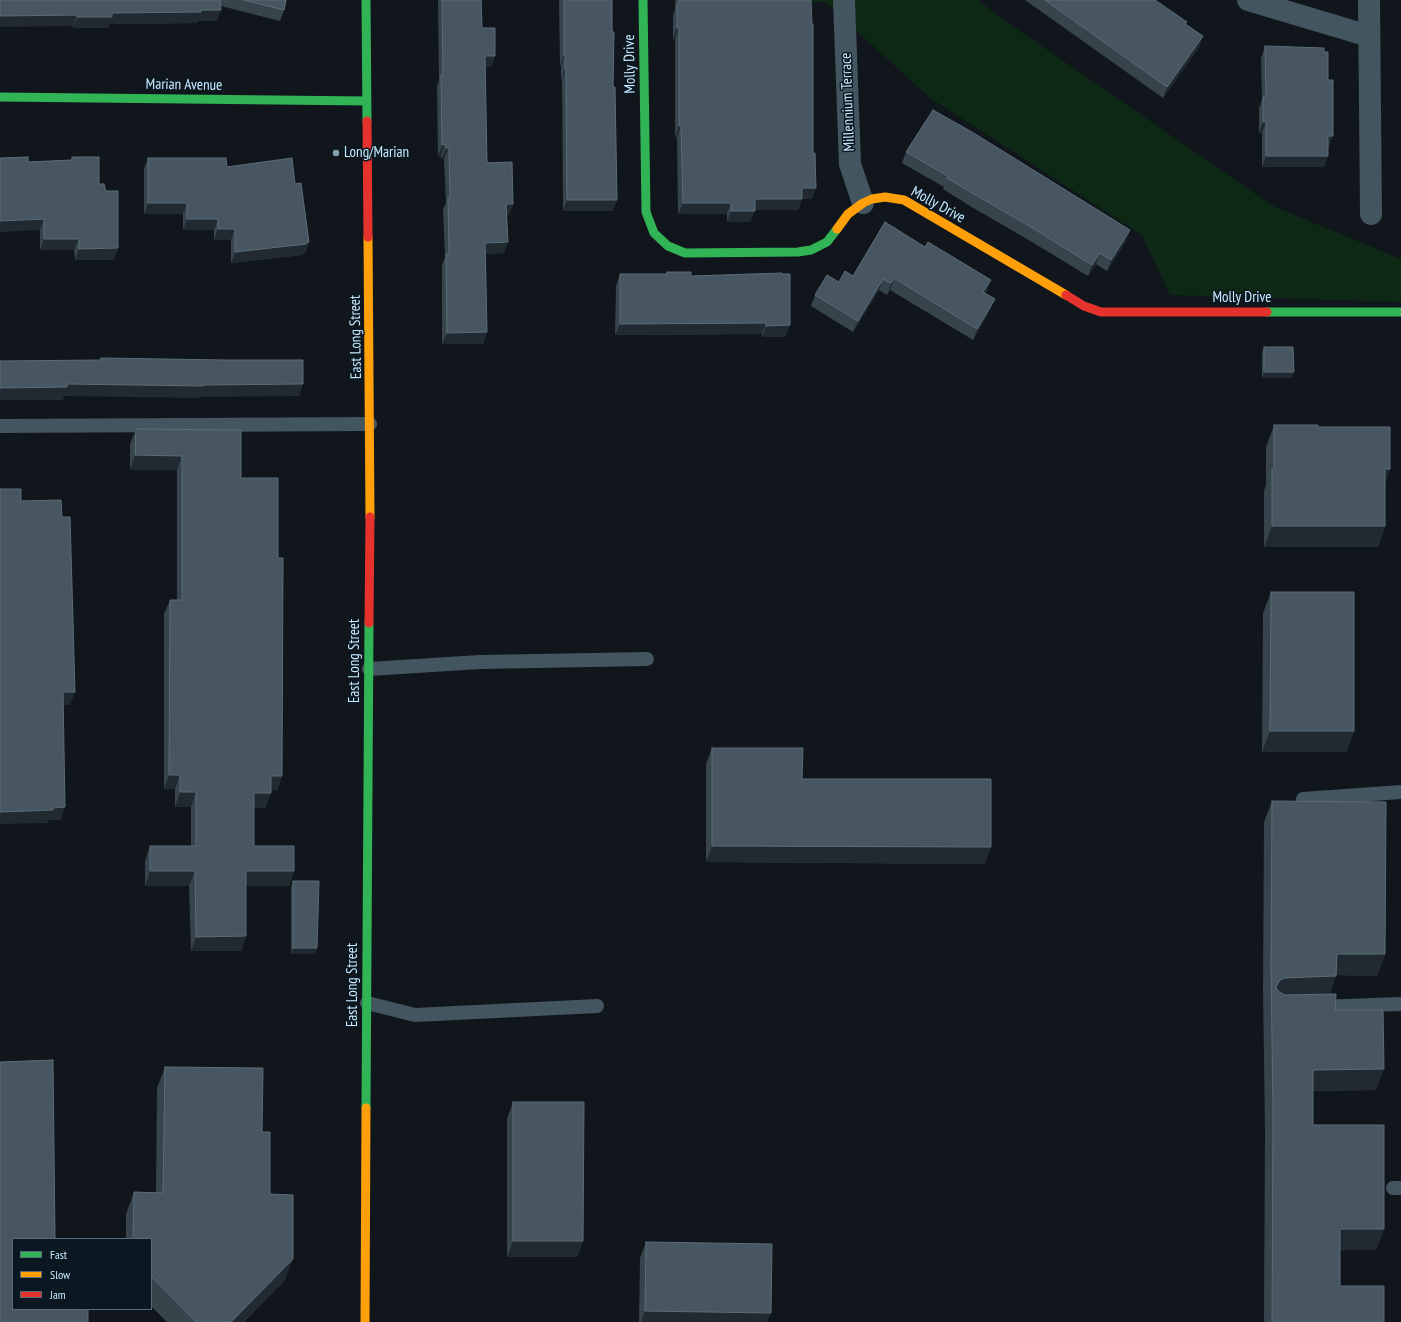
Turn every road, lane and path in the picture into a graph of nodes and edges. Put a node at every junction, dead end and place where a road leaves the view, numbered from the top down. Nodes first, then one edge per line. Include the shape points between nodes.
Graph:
1 (366, 0) edge
2 (643, 0) edge
3 (844, 0) edge
4 (1248, 0) edge
5 (1369, 0) edge
6 (1370, 36) junction
7 (0, 97) edge
8 (367, 101) junction
9 (863, 203) junction
10 (1371, 214) dead end
11 (1401, 312) edge
12 (370, 424) junction
13 (0, 426) edge
14 (647, 659) dead end
15 (369, 669) junction
16 (1401, 792) edge
17 (1303, 799) dead end
18 (367, 1003) junction
19 (1401, 1004) edge
20 (597, 1006) dead end
21 (1300, 1008) edge
22 (365, 1322) edge

1 - 8 street, East Long Street
2 - 9 street, Molly Drive via 646,212 654,233 668,246 685,253 811,250 827,242 848,214
3 - 9 street, Millennium Terrace via 850,164
4 - 6 street
5 - 6 street
6 - 10 street
7 - 8 street, Marian Avenue
8 - 12 street, East Long Street
9 - 11 street, Molly Drive via 885,197 904,200 1084,306 1101,312
12 - 13 lane
12 - 15 street, East Long Street
14 - 15 lane via 480,662
15 - 18 street, East Long Street
16 - 17 lane
18 - 20 lane via 415,1015
18 - 22 street, East Long Street
19 - 21 lane

